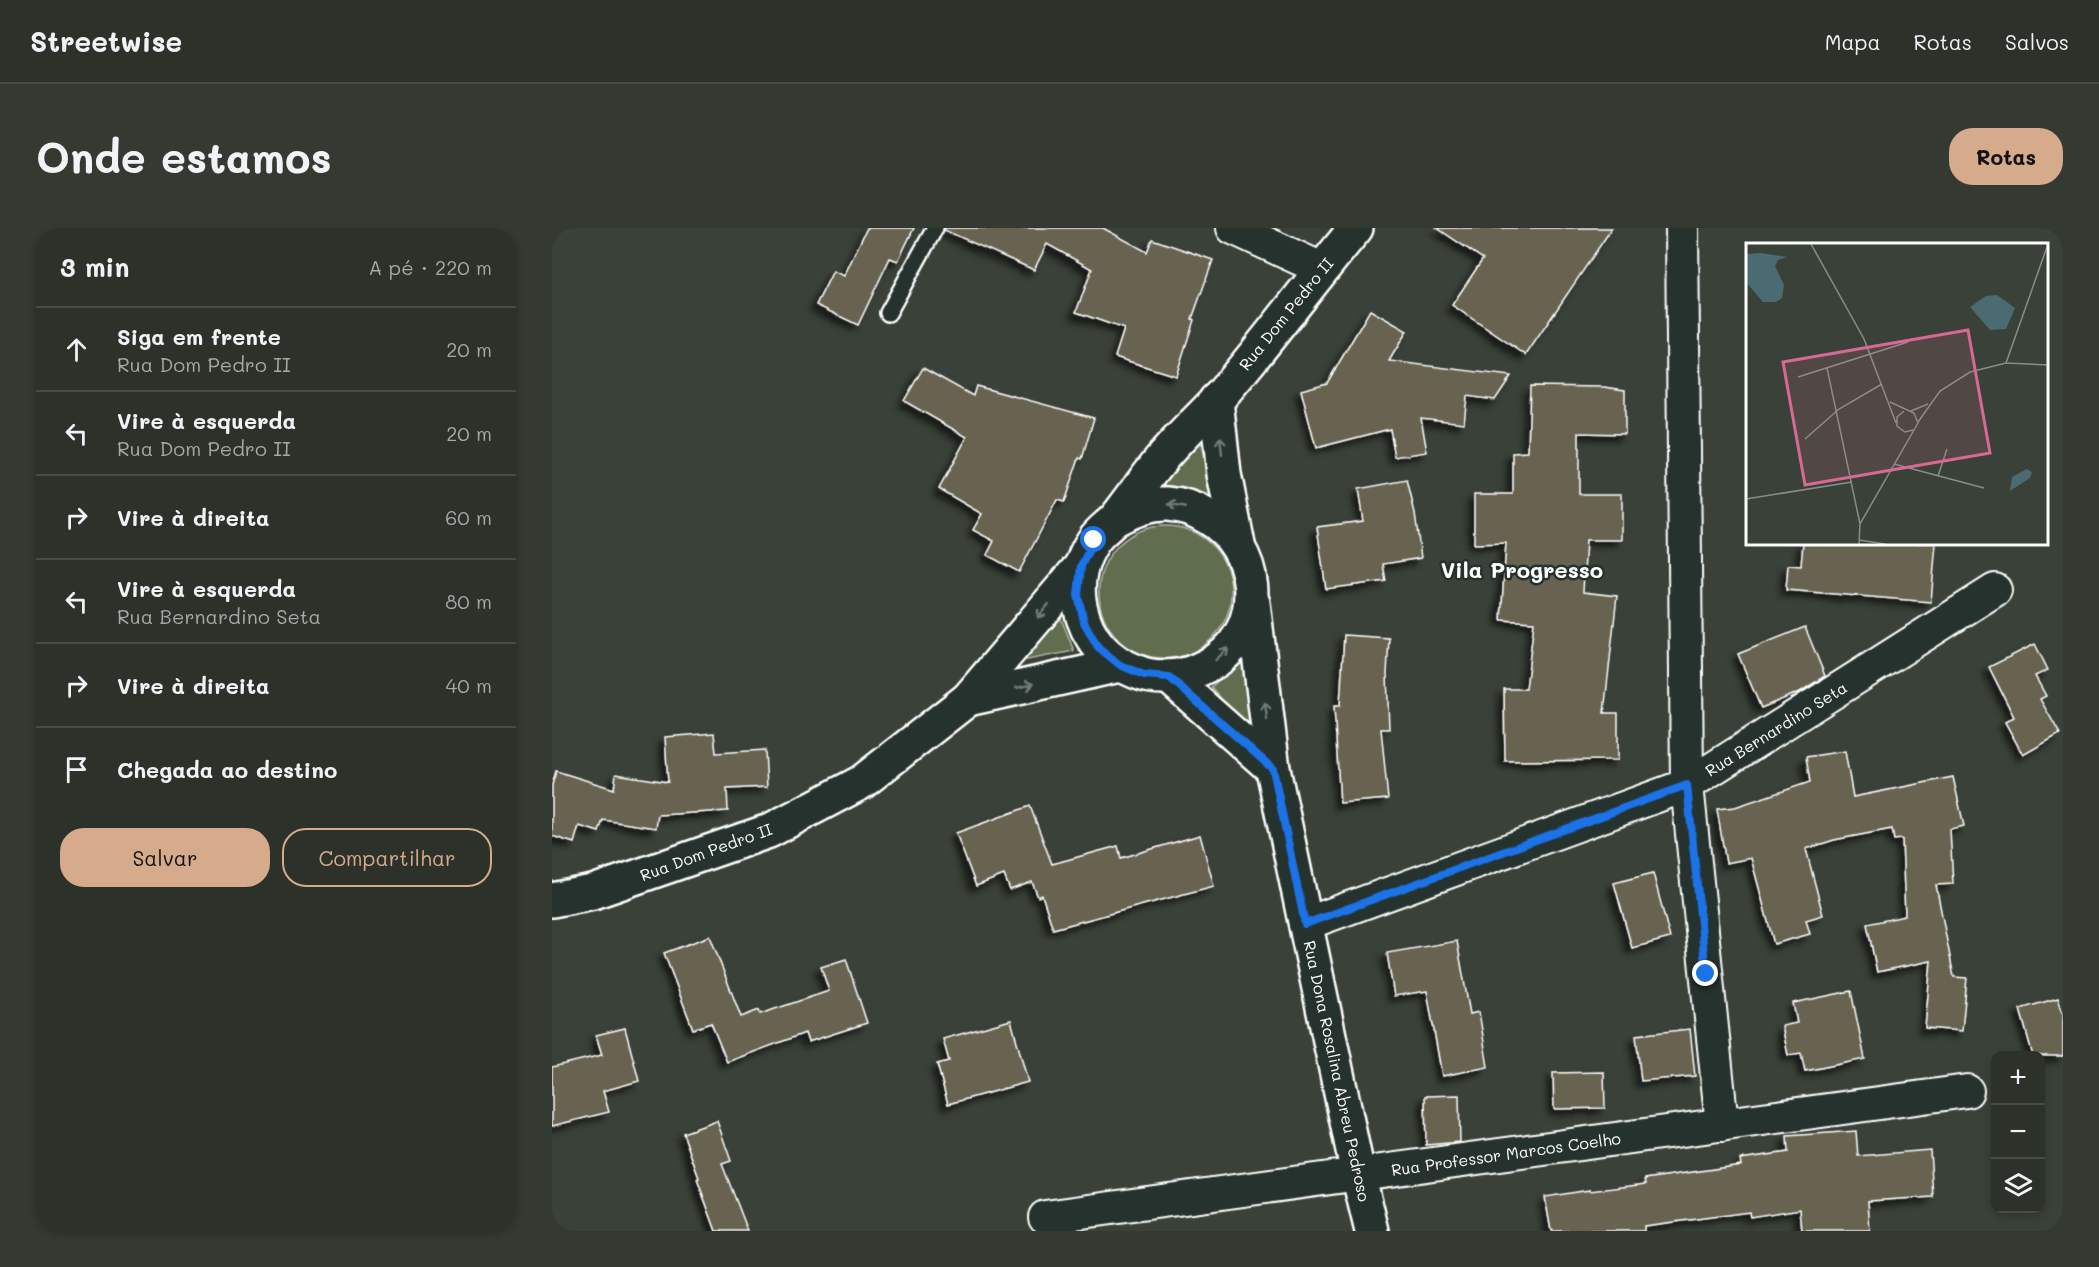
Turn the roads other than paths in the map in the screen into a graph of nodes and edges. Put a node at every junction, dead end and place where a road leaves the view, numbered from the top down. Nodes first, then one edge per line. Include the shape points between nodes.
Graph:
1 (935, 228) edge
2 (1233, 228) edge
3 (1356, 228) edge
4 (1682, 228) edge
5 (1322, 269) junction
6 (888, 314) dead end
7 (1216, 400) junction
8 (1115, 519) junction
9 (1238, 545) junction
10 (1081, 566) junction
11 (1995, 590) dead end
12 (1252, 594) junction
13 (1120, 665) junction
14 (1169, 677) junction
15 (968, 699) junction
16 (1273, 769) junction
17 (1687, 785) junction
18 (552, 900) edge
19 (1305, 924) junction
20 (1967, 1091) dead end
21 (1722, 1125) junction
22 (1358, 1174) junction
23 (1045, 1217) dead end
24 (1372, 1231) edge

1 - 6 lane
2 - 5 street
3 - 5 main road, Rua Dom Pedro II
4 - 17 street
5 - 7 main road, Rua Dom Pedro II
7 - 8 main road, Rua Dom Pedro II via 1163,457
9 -> 7 main road, Rua Dom Pedro II via 1224,474
9 -> 8 main road, Rua Dom Pedro II via 1220,524 1196,510 1168,504 1140,507
8 - 10 main road, Rua Dom Pedro II via 1094,540
9 - 12 main road, Rua Dom Pedro II via 1248,568
10 - 13 main road, Rua Dom Pedro II via 1078,595 1084,622 1098,647
10 -> 15 main road, Rua Dom Pedro II
11 - 17 street, Rua Bernardino Seta
14 -> 12 main road, Rua Dom Pedro II via 1195,672 1217,660 1235,642 1247,619
16 -> 12 main road, Rua Dona Rosalina Abreu Pedroso
13 - 14 main road, Rua Dom Pedro II via 1144,675
15 -> 13 main road, Rua Dom Pedro II
14 - 16 main road
15 - 18 main road, Rua Dom Pedro II via 862,782 769,831 593,892
16 - 19 main road, Rua Dona Rosalina Abreu Pedroso
17 - 19 street, Rua Bernardino Seta
17 - 21 street
19 - 22 main road, Rua Dona Rosalina Abreu Pedroso
20 - 21 street, Rua Professor Marcos Coelho
21 - 22 street, Rua Professor Marcos Coelho
22 - 23 street, Rua Professor Marcos Coelho
22 - 24 main road, Rua Dona Rosalina Abreu Pedroso

